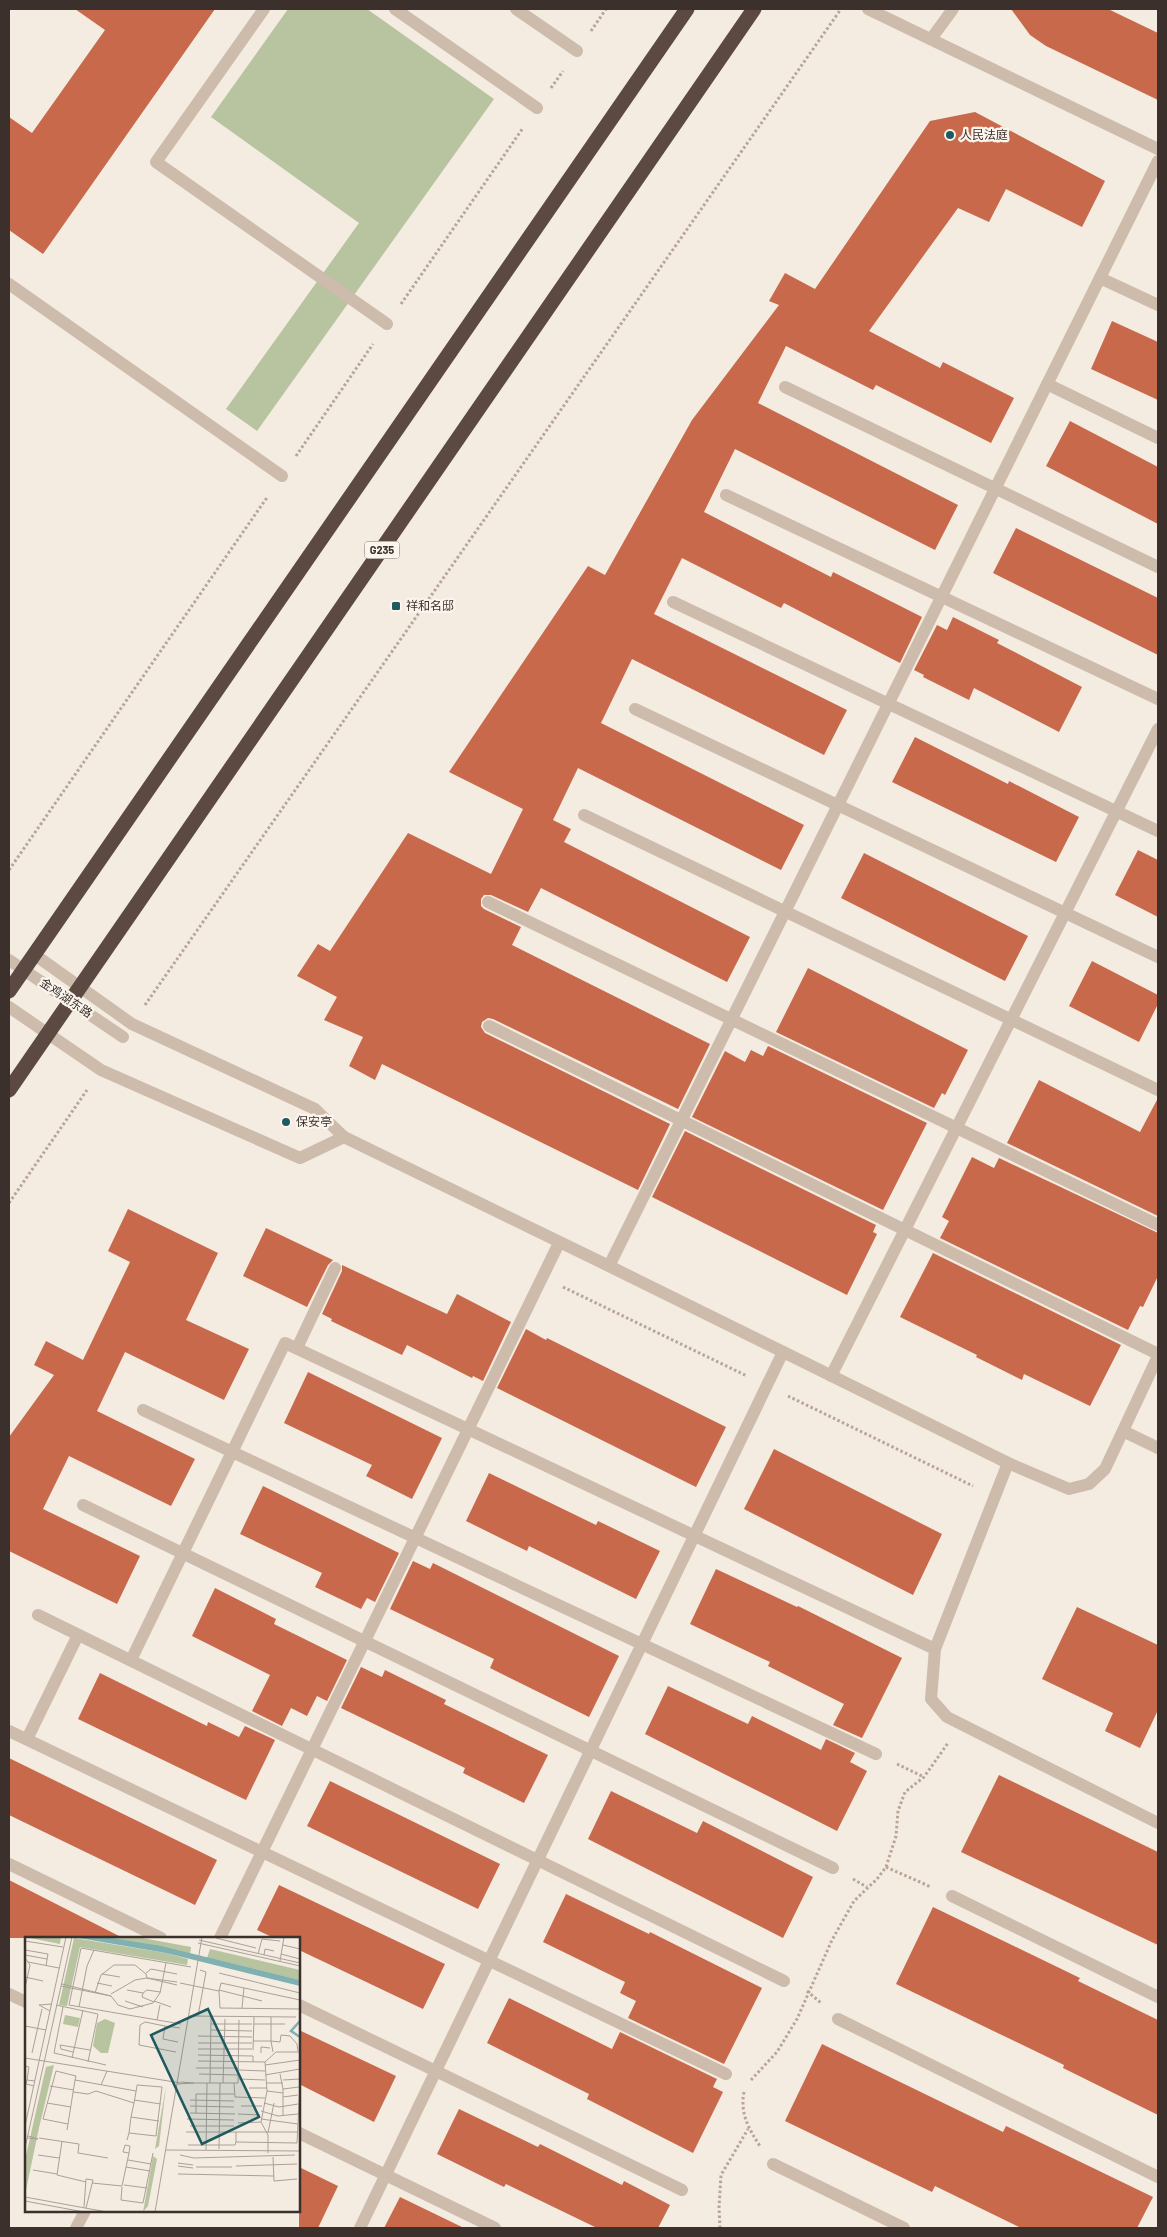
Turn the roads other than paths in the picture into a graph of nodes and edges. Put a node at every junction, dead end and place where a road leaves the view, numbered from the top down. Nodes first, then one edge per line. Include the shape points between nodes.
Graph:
1 (264, 9) edge
2 (395, 9) edge
3 (516, 9) edge
4 (687, 9) edge
5 (754, 9) edge
6 (868, 9) edge
7 (953, 9) edge
8 (931, 39) junction
9 (577, 51) road end
10 (537, 108) road end
11 (1158, 149) edge
12 (1158, 160) edge
13 (1100, 278) junction
14 (9, 284) edge
15 (1158, 305) edge
16 (388, 324) road end
17 (1047, 384) junction
18 (785, 387) dead end
19 (1158, 438) edge
20 (282, 476) road end
21 (995, 488) junction
22 (726, 495) dead end
23 (1158, 567) edge
24 (941, 596) junction
25 (673, 602) dead end
26 (1158, 699) edge
27 (888, 703) junction
28 (635, 709) dead end
29 (1158, 729) edge
30 (838, 805) junction
31 (1116, 811) junction
32 (584, 815) dead end
33 (1158, 831) edge
34 (488, 902) dead end
35 (785, 911) junction
36 (1065, 913) junction
37 (35, 955) junction
38 (1158, 957) edge
39 (9, 960) edge
40 (24, 970) junction
41 (81, 987) junction
42 (9, 991) edge
43 (70, 1002) junction
44 (9, 1007) edge
45 (731, 1019) junction
46 (1011, 1020) junction
47 (489, 1026) dead end
48 (48, 1034) junction
49 (123, 1036) dead end
50 (9, 1090) edge
51 (1158, 1090) edge
52 (681, 1120) junction
53 (956, 1128) junction
54 (344, 1138) junction
55 (1158, 1225) edge
56 (904, 1230) junction
57 (559, 1243) junction
58 (609, 1266) junction
59 (335, 1268) dead end
60 (297, 1348) junction
61 (783, 1352) junction
62 (1158, 1355) edge
63 (831, 1376) junction
64 (143, 1410) dead end
65 (468, 1429) junction
66 (1123, 1431) junction
67 (1158, 1448) edge
68 (232, 1452) junction
69 (1008, 1463) junction
70 (83, 1505) dead end
71 (694, 1535) junction
72 (415, 1538) junction
73 (183, 1553) junction
74 (38, 1615) dead end
75 (78, 1635) junction
76 (365, 1641) junction
77 (642, 1644) junction
78 (935, 1649) junction
79 (130, 1660) junction
80 (9, 1730) edge
81 (27, 1739) junction
82 (312, 1749) junction
83 (591, 1750) junction
84 (876, 1754) road end
85 (1158, 1822) edge
86 (262, 1852) junction
87 (538, 1860) junction
88 (9, 1864) edge
89 (833, 1868) dead end
90 (952, 1896) road end
91 (159, 1937) edge
92 (220, 1937) edge
93 (489, 1960) junction
94 (784, 1981) road end
95 (9, 1994) edge
96 (1158, 1997) edge
97 (25, 2002) edge
98 (300, 2005) edge
99 (838, 2019) road end
100 (436, 2071) junction
101 (726, 2074) dead end
102 (300, 2133) edge
103 (773, 2164) road end
104 (385, 2175) junction
105 (1158, 2177) edge
106 (682, 2190) dead end
107 (84, 2212) edge
108 (76, 2228) edge
109 (360, 2228) edge
110 (495, 2228) edge
111 (904, 2228) edge

1 - 16 street via 156,162
2 - 10 street
3 - 9 street
4 - 37 highway
5 - 41 highway, G235
6 - 8 street
7 - 8 street
8 - 11 street
12 - 13 street
13 - 15 street
13 - 17 street
14 - 20 street
17 - 19 street
17 - 21 street
18 - 21 street
21 - 23 street
21 - 24 street
22 - 24 street
24 - 26 street
24 - 27 street
25 - 27 street
27 - 30 street
27 - 31 street
28 - 30 street
29 - 31 street
30 - 35 street
30 - 36 street
31 - 33 street
31 - 36 street
32 - 35 street
34 - 45 street
35 - 45 street
35 - 46 street
36 - 38 street
36 - 46 street
37 - 40 highway
37 - 41 street
39 - 40 street, 金鸡湖东路
40 - 42 highway
40 - 43 street, 金鸡湖东路
41 - 43 highway, G235
41 - 54 street via 132,1024 315,1109
43 - 48 highway, G235
43 - 49 street, 金鸡湖东路
44 - 48 street
45 - 52 street
45 - 53 street
46 - 51 street
46 - 53 street
47 - 52 street
48 - 50 highway, G235
48 - 54 street via 101,1070 300,1158
52 - 56 street
52 - 58 street
53 - 55 street
53 - 56 street
54 - 57 street
56 - 62 street
56 - 63 street
57 - 58 street
57 - 65 street
58 - 61 street
59 - 60 street
60 - 65 street
60 - 68 street via 285,1343
61 - 63 street
61 - 71 street
62 - 66 street
63 - 69 street
64 - 68 street
65 - 71 street
65 - 72 street
66 - 67 street
66 - 69 street via 1105,1469 1090,1484 1069,1489
68 - 72 street
68 - 73 street
69 - 78 street
70 - 73 street
71 - 77 street
71 - 78 street
72 - 76 street
72 - 77 street
73 - 76 street
73 - 79 street
74 - 75 street
75 - 79 street
75 - 81 street
76 - 82 street
76 - 83 street
77 - 83 street
77 - 84 street
78 - 85 street via 930,1699 947,1716
79 - 82 street
80 - 81 street
81 - 86 street
82 - 86 street
82 - 87 street
83 - 87 street
83 - 89 street
86 - 92 street
86 - 93 street
87 - 93 street
87 - 94 street
88 - 91 street
90 - 96 street
93 - 100 street
93 - 101 street
95 - 97 street
98 - 100 street
99 - 105 street
100 - 104 street
100 - 106 street
102 - 104 street
103 - 111 street
104 - 109 street
104 - 110 street
107 - 108 street

